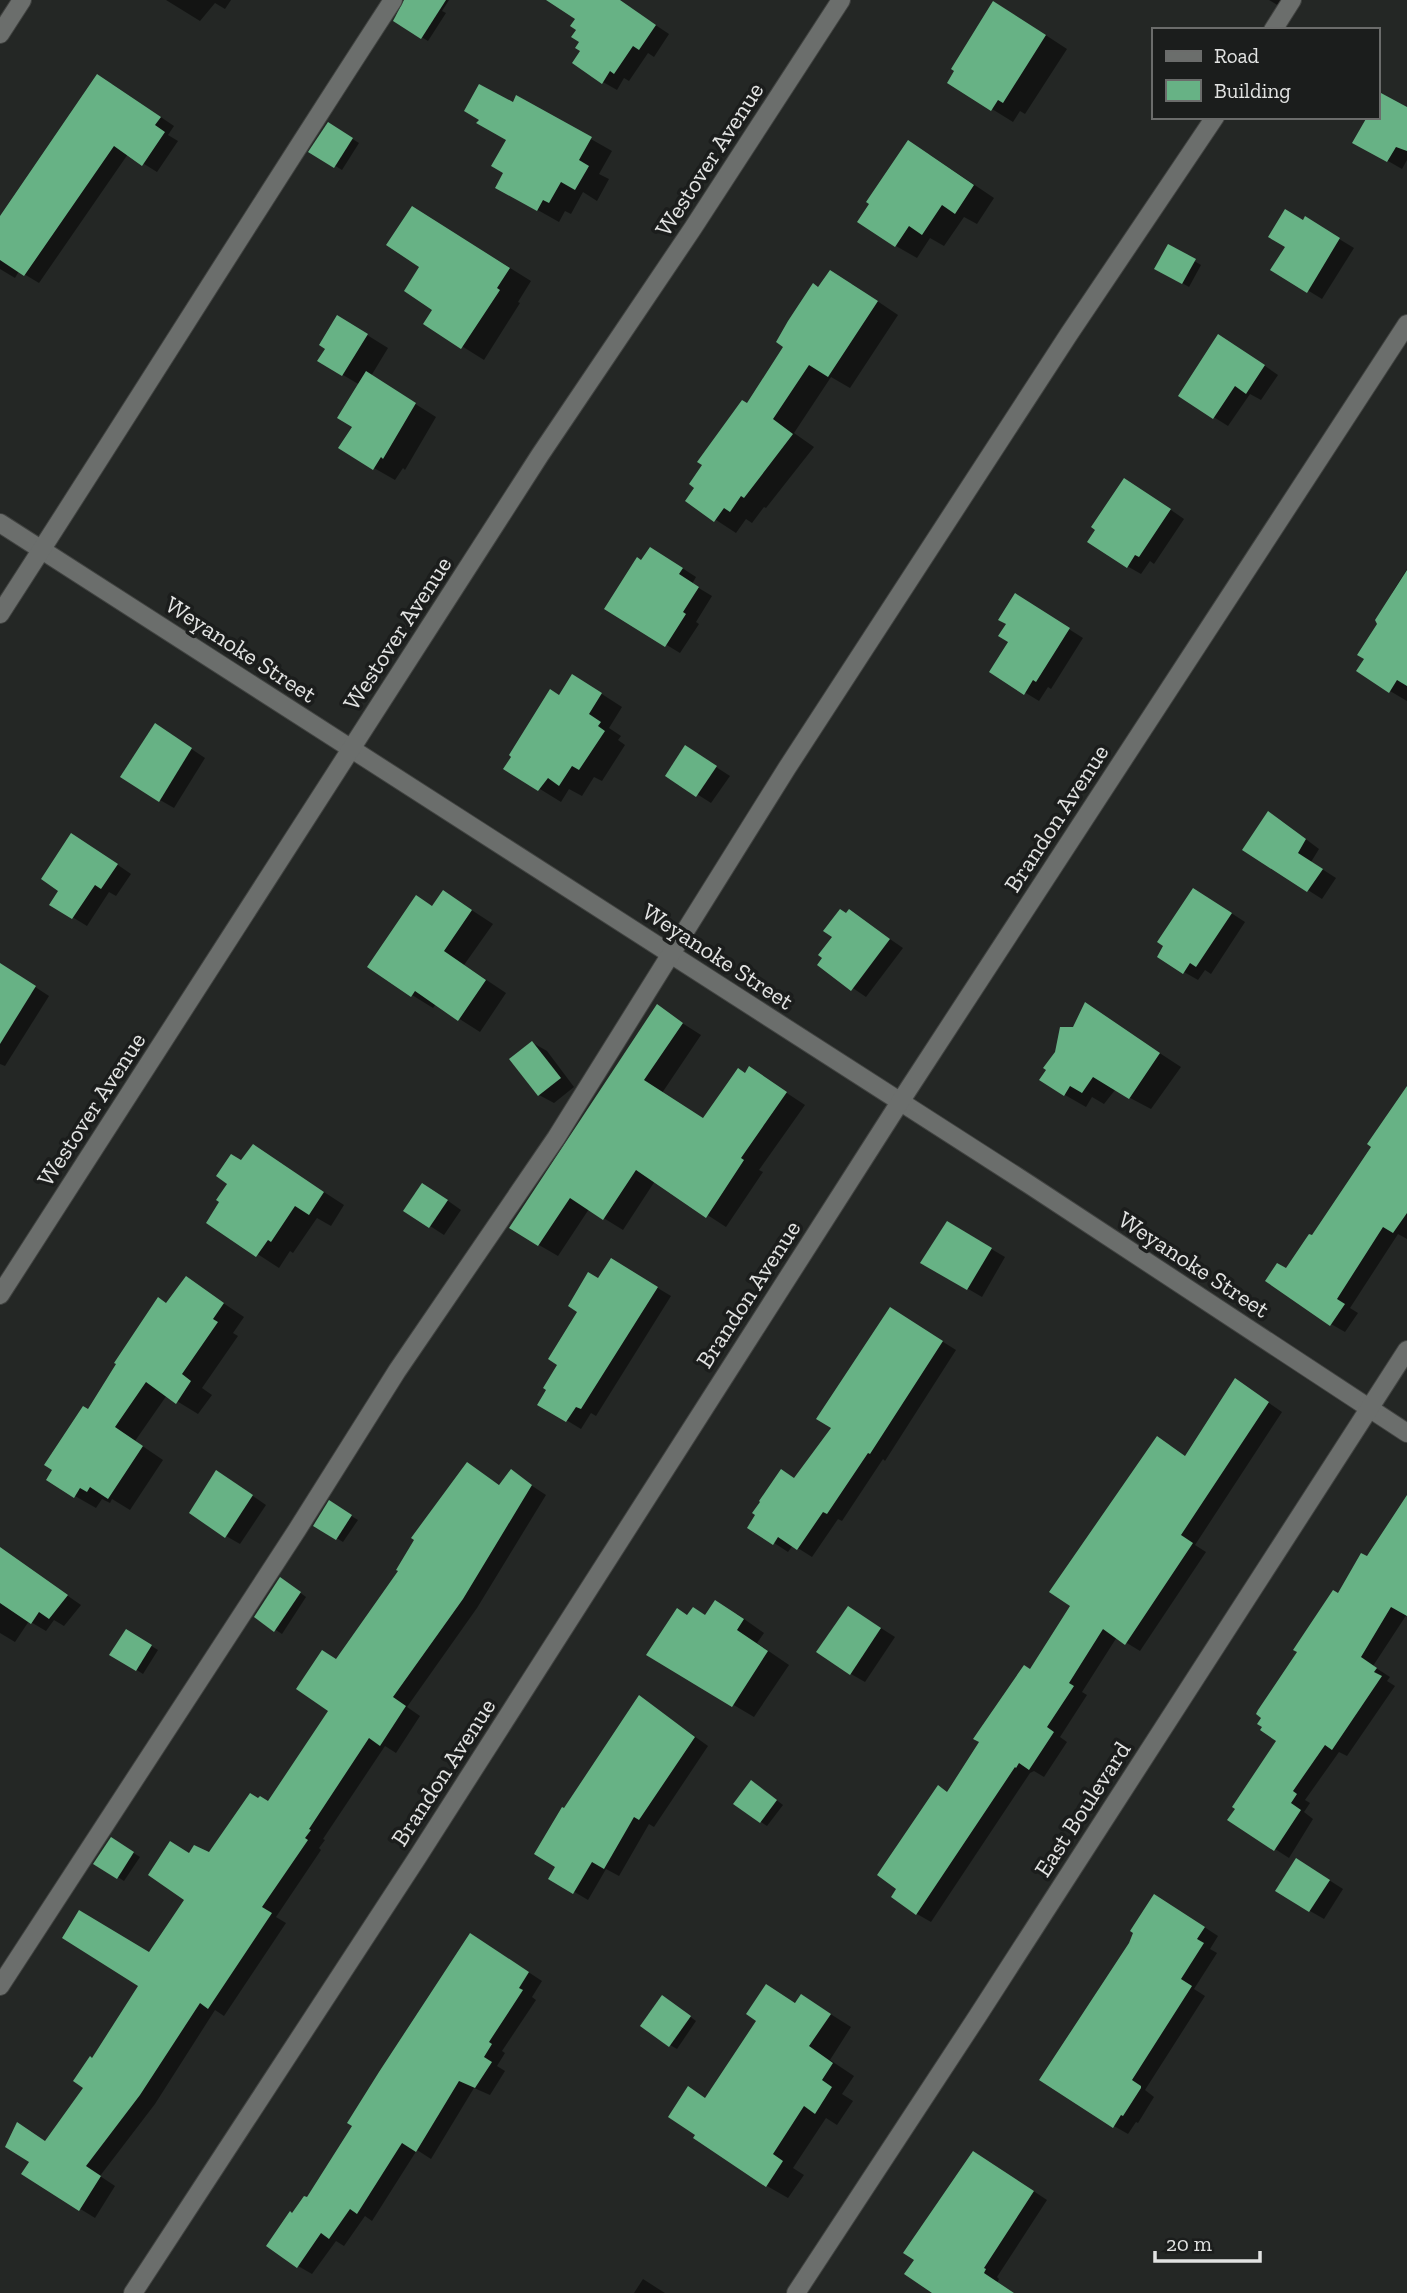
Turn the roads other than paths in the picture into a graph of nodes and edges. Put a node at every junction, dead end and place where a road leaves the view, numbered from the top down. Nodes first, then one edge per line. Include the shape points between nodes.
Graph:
1 (22, 0) edge
2 (393, 0) edge
3 (841, 0) edge
4 (1292, 0) edge
5 (1274, 28) edge
6 (0, 34) edge
7 (1214, 119) edge
8 (1407, 324) edge
9 (0, 523) edge
10 (41, 550) junction
11 (0, 614) edge
12 (352, 750) junction
13 (670, 954) junction
14 (900, 1102) junction
15 (0, 1295) edge
16 (1407, 1350) edge
17 (1369, 1409) junction
18 (1407, 1433) edge
19 (0, 1986) edge
20 (133, 2293) edge
21 (796, 2293) edge

1 - 6 street
2 - 10 street
3 - 12 street, Westover Avenue via 540,454
4 - 5 street
7 - 13 street via 1062,345
8 - 14 street, Brandon Avenue
9 - 10 street, Weyanoke Street
10 - 11 street
10 - 12 street, Weyanoke Street
12 - 13 street, Weyanoke Street
12 - 15 street, Westover Avenue
13 - 14 street, Weyanoke Street
13 - 19 street via 556,1138 397,1371
14 - 17 street, Weyanoke Street
14 - 20 street, Brandon Avenue
16 - 17 street, East Boulevard
17 - 18 street, Weyanoke Street
17 - 21 street, East Boulevard

